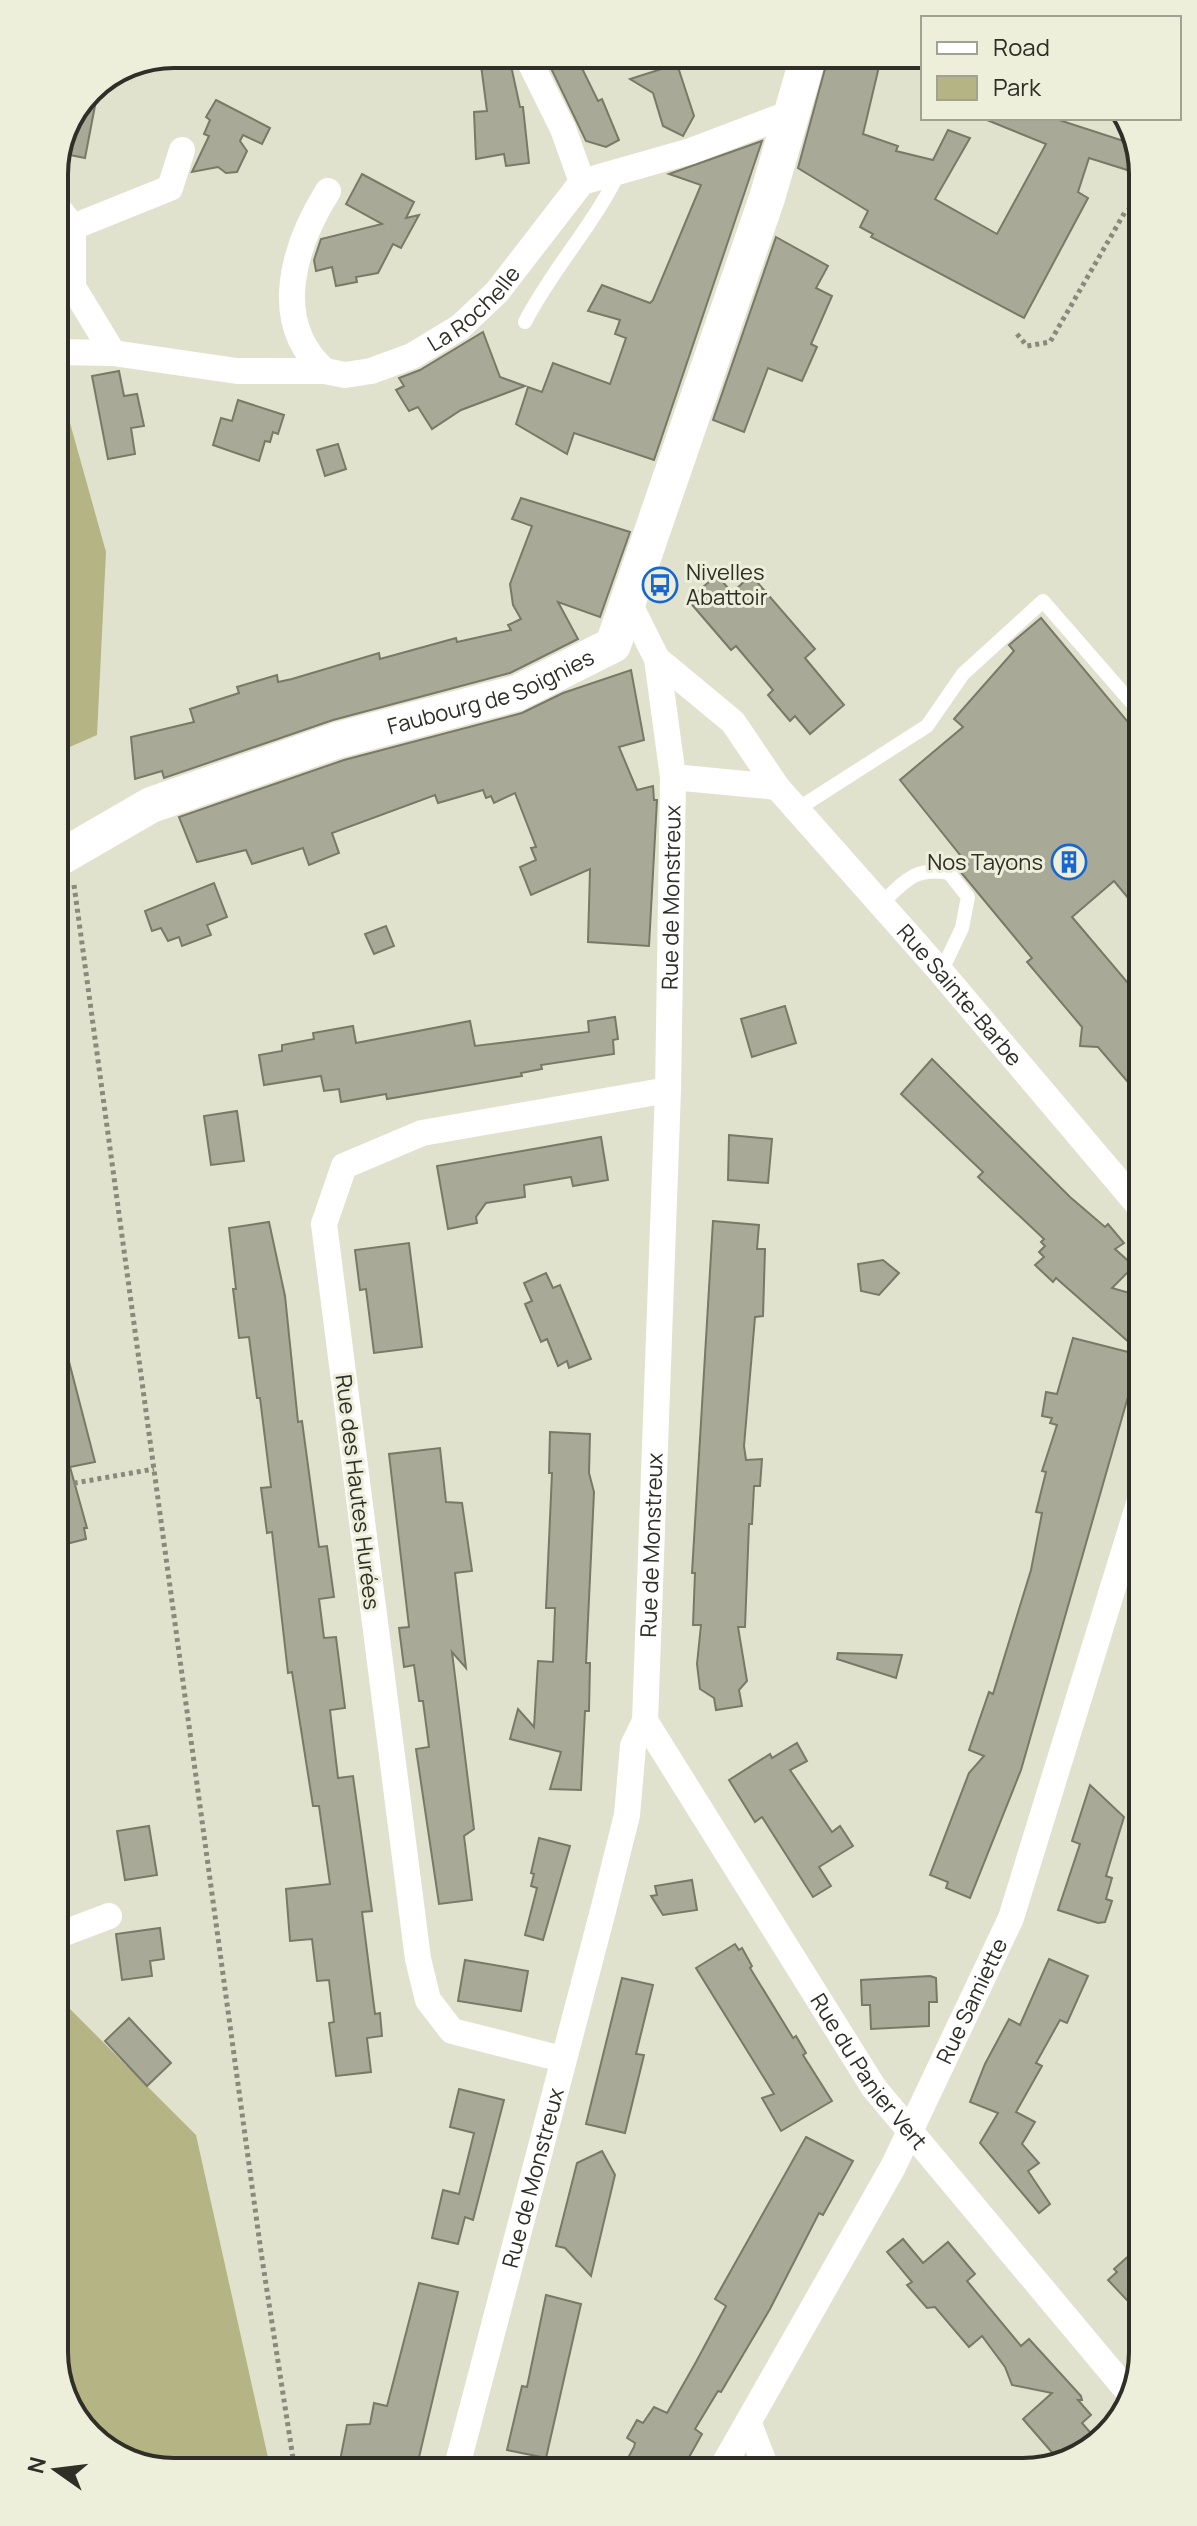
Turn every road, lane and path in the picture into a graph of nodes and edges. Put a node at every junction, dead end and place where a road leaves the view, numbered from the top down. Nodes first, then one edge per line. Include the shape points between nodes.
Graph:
1 (533, 68) edge
2 (805, 68) edge
3 (791, 113) junction
4 (182, 150) dead end
5 (619, 172) junction
6 (582, 182) junction
7 (328, 191) dead end
8 (1129, 210) edge
9 (68, 221) edge
10 (73, 227) junction
11 (525, 322) dead end
12 (1017, 334) dead end
13 (68, 352) edge
14 (113, 353) junction
15 (325, 371) junction
16 (629, 603) junction
17 (657, 659) junction
18 (1129, 700) edge
19 (673, 777) junction
20 (777, 787) junction
21 (799, 808) junction
22 (68, 853) edge
23 (881, 904) junction
24 (77, 909) dead end
25 (941, 972) junction
26 (668, 1090) junction
27 (1129, 1194) edge
28 (154, 1469) junction
29 (68, 1484) edge
30 (1129, 1536) edge
31 (645, 1721) junction
32 (109, 1916) dead end
33 (68, 1932) edge
34 (562, 2059) junction
35 (909, 2134) junction
36 (1123, 2386) edge
37 (749, 2424) junction
38 (293, 2458) edge
39 (459, 2458) edge
40 (728, 2458) edge
41 (762, 2458) edge

1 - 6 street
2 - 3 street, Faubourg de Soignies
3 - 5 street
3 - 16 street, Faubourg de Soignies
4 - 10 street via 170,188
5 - 6 street
5 - 11 lane
6 - 15 street, La Rochelle via 497,292 460,327 412,356 371,371
7 - 15 street via 299,245 292,292 305,351
8 - 12 path via 1050,342 1027,346
9 - 10 street
10 - 14 street via 73,287
13 - 14 street, La Rochelle
14 - 15 street, La Rochelle via 237,371
16 - 17 street, Rue de Monstreux
16 - 22 street, Faubourg de Soignies via 613,645 517,693 338,740 151,805
17 - 19 street, Rue de Monstreux
17 - 20 street, Rue Sainte-Barbe via 733,722
18 - 21 lane via 1043,601 963,674 927,726
19 - 20 street
19 - 26 street, Rue de Monstreux
20 - 21 street, Rue Sainte-Barbe
21 - 23 street, Rue Sainte-Barbe
23 - 25 street, Rue Sainte-Barbe
23 - 25 lane via 909,878 930,869 949,873 968,897 962,928
24 - 28 path
25 - 27 street, Rue Sainte-Barbe
26 - 31 street, Rue de Monstreux
26 - 34 street, Rue des Hautes Hurées via 422,1133 344,1166 324,1224 418,1959 428,2000 452,2031
28 - 29 path
28 - 38 path
30 - 35 street, Rue Samiette via 1011,1918
31 - 34 street, Rue de Monstreux via 633,1746 627,1815
31 - 35 street, Rue du Panier Vert via 874,2088
32 - 33 street
34 - 39 street, Rue de Monstreux
35 - 36 street, Rue du Panier Vert
35 - 37 street, Rue Samiette
37 - 40 street, Rue Samiette
37 - 41 street

